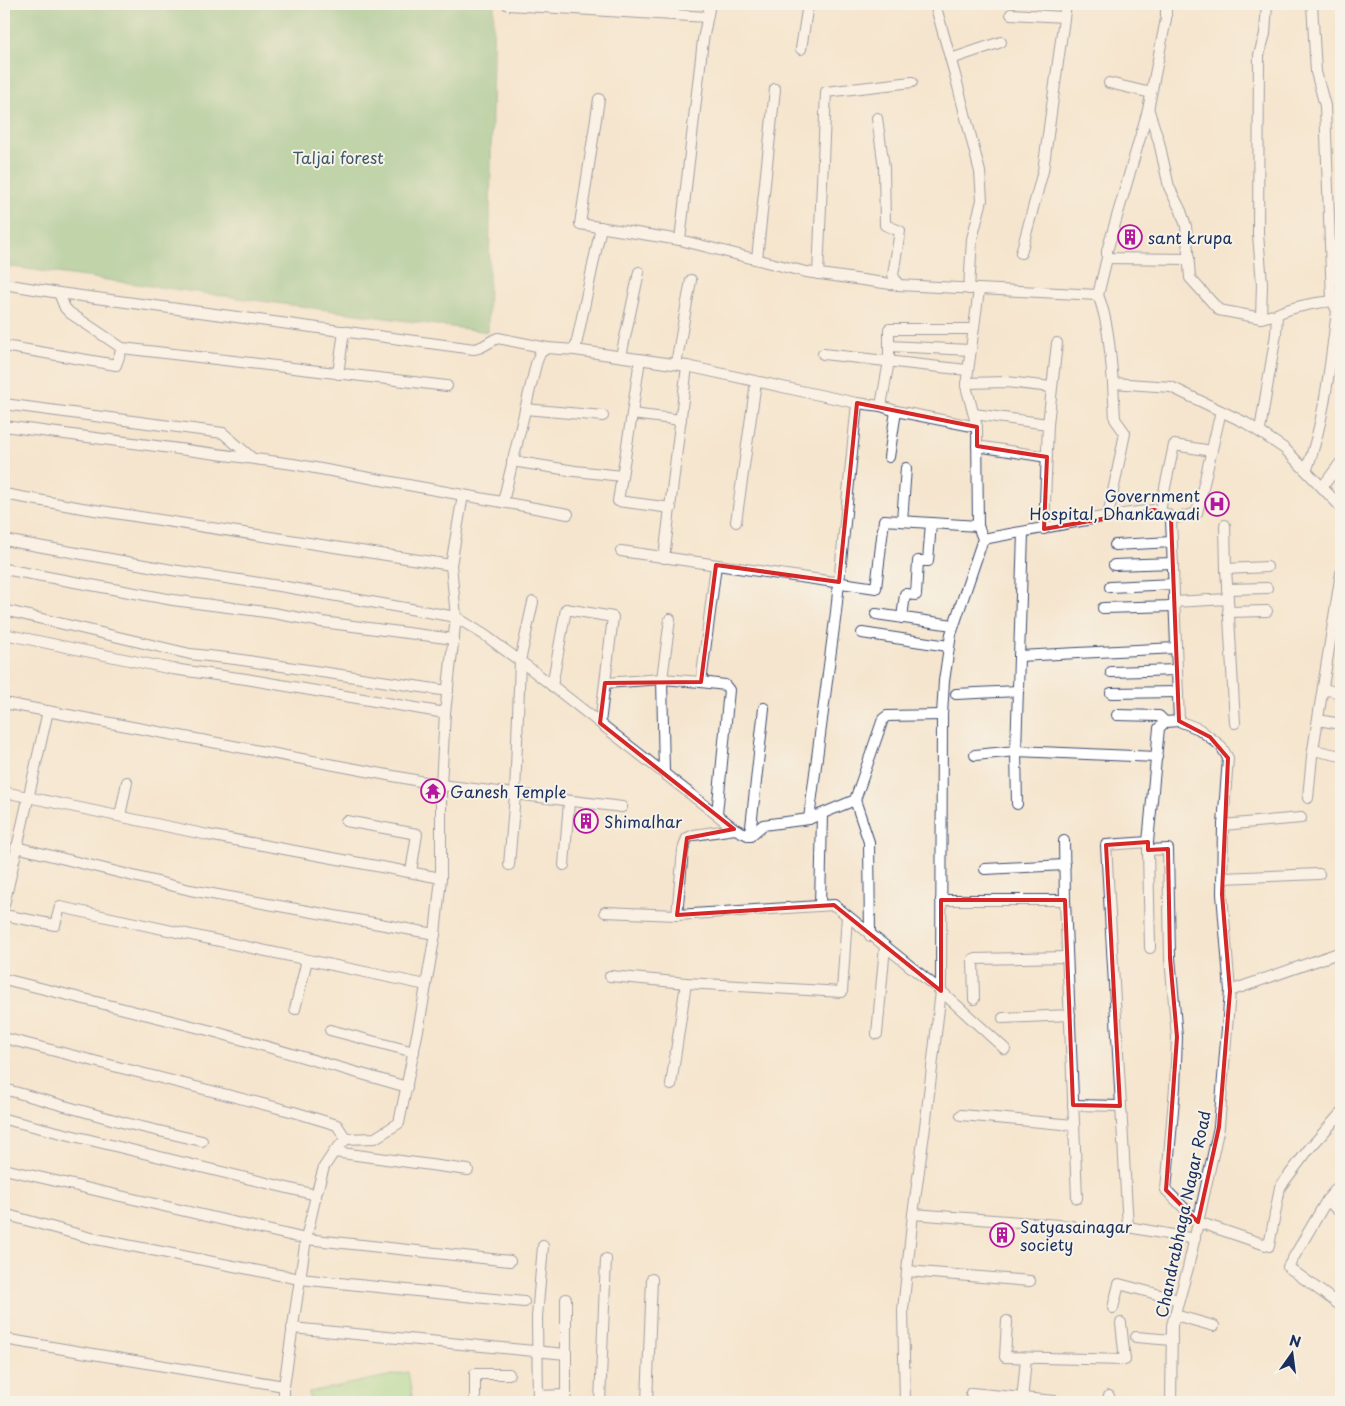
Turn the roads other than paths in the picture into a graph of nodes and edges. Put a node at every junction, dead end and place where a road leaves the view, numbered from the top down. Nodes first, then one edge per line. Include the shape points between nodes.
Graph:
1 (710, 4) edge
2 (808, 4) edge
3 (935, 4) edge
4 (1066, 4) edge
5 (1166, 4) edge
6 (1267, 4) edge
7 (1312, 4) edge
8 (508, 5) edge
9 (1011, 14) dead end
10 (707, 17) junction
11 (1064, 17) junction
12 (1001, 42) dead end
13 (801, 49) dead end
14 (950, 59) junction
15 (912, 82) dead end
16 (1109, 82) dead end
17 (775, 89) dead end
18 (1151, 92) junction
19 (599, 99) dead end
20 (1148, 110) junction
21 (877, 118) dead end
22 (601, 227) junction
23 (680, 240) junction
24 (1021, 253) dead end
25 (1107, 258) junction
26 (1189, 258) junction
27 (757, 259) junction
28 (638, 272) dead end
29 (818, 274) junction
30 (692, 280) dead end
31 (4, 284) edge
32 (898, 285) junction
33 (974, 289) junction
34 (59, 293) junction
35 (1098, 295) junction
36 (1337, 300) edge
37 (1277, 314) junction
38 (1261, 318) junction
39 (974, 329) junction
40 (344, 330) junction
41 (1337, 338) edge
42 (1057, 343) dead end
43 (4, 346) edge
44 (889, 346) junction
45 (122, 348) junction
46 (547, 348) junction
47 (575, 350) junction
48 (970, 350) junction
49 (823, 354) dead end
50 (622, 356) junction
51 (640, 359) junction
52 (889, 361) junction
53 (682, 365) junction
54 (968, 370) junction
55 (338, 374) junction
56 (756, 382) junction
57 (966, 383) junction
58 (1113, 383) junction
59 (447, 386) dead end
60 (1051, 387) junction
61 (857, 403) junction
62 (4, 404) edge
63 (881, 406) junction
64 (526, 409) junction
65 (896, 411) junction
66 (1221, 411) junction
67 (632, 414) junction
68 (974, 414) junction
69 (603, 416) dead end
70 (681, 420) junction
71 (1048, 424) junction
72 (4, 426) edge
73 (977, 427) junction
74 (1260, 430) junction
75 (978, 446) junction
76 (1212, 451) junction
77 (1047, 457) junction
78 (253, 458) junction
79 (889, 458) dead end
80 (512, 461) junction
81 (1341, 462) edge
82 (906, 468) dead end
83 (1307, 469) junction
84 (622, 476) junction
85 (1323, 486) junction
86 (4, 494) edge
87 (463, 495) junction
88 (503, 502) junction
89 (1341, 507) edge
90 (671, 508) junction
91 (1160, 512) junction
92 (568, 514) dead end
93 (1108, 516) junction
94 (1171, 519) junction
95 (902, 521) junction
96 (736, 522) dead end
97 (932, 523) junction
98 (1225, 525) dead end
99 (978, 526) junction
100 (1044, 529) junction
101 (1023, 533) junction
102 (984, 539) junction
103 (4, 540) edge
104 (1172, 542) junction
105 (1115, 545) dead end
106 (621, 551) dead end
107 (664, 558) junction
108 (1173, 563) junction
109 (716, 564) junction
110 (450, 565) junction
111 (1114, 565) dead end
112 (1267, 567) dead end
113 (4, 569) edge
114 (1226, 569) junction
115 (1341, 577) edge
116 (839, 582) junction
117 (1173, 584) junction
118 (1110, 587) dead end
119 (1266, 588) dead end
120 (1227, 594) junction
121 (533, 602) dead end
122 (1174, 604) junction
123 (1103, 608) dead end
124 (4, 610) edge
125 (1267, 611) dead end
126 (1228, 612) junction
127 (876, 614) dead end
128 (456, 617) junction
129 (902, 618) junction
130 (670, 619) dead end
131 (953, 625) junction
132 (862, 633) dead end
133 (4, 634) edge
134 (454, 640) junction
135 (948, 646) junction
136 (1176, 648) junction
137 (1019, 656) junction
138 (520, 662) junction
139 (1177, 670) junction
140 (1111, 672) dead end
141 (662, 679) junction
142 (605, 682) junction
143 (701, 682) junction
144 (552, 686) junction
145 (1323, 689) junction
146 (448, 691) junction
147 (1018, 691) junction
148 (1178, 692) junction
149 (1111, 693) dead end
150 (1341, 693) edge
151 (956, 694) dead end
152 (4, 703) edge
153 (764, 708) dead end
154 (48, 712) junction
155 (445, 713) junction
156 (942, 714) junction
157 (1117, 715) dead end
158 (1318, 720) junction
159 (1179, 721) junction
160 (1165, 722) junction
161 (600, 723) junction
162 (1235, 723) dead end
163 (1341, 724) edge
164 (1313, 750) junction
165 (1016, 751) junction
166 (1341, 755) edge
167 (975, 756) dead end
168 (1157, 757) junction
169 (664, 772) junction
170 (127, 782) dead end
171 (441, 785) junction
172 (4, 792) edge
173 (515, 795) junction
174 (28, 797) junction
175 (1308, 798) dead end
176 (855, 800) junction
177 (569, 802) junction
178 (1017, 804) dead end
179 (622, 808) dead end
180 (717, 814) junction
181 (822, 814) junction
182 (120, 816) junction
183 (809, 818) junction
184 (1301, 818) dead end
185 (346, 821) dead end
186 (1223, 825) junction
187 (736, 829) junction
188 (750, 836) junction
189 (1064, 840) dead end
190 (1148, 846) junction
191 (16, 848) junction
192 (8, 861) edge
193 (509, 865) dead end
194 (564, 865) dead end
195 (1064, 865) junction
196 (985, 869) dead end
197 (411, 872) junction
198 (1319, 874) dead end
199 (441, 878) junction
200 (1222, 878) junction
201 (941, 900) junction
202 (1065, 900) junction
203 (4, 905) edge
204 (820, 906) junction
205 (605, 912) dead end
206 (4, 915) edge
207 (677, 915) junction
208 (847, 916) junction
209 (435, 934) junction
210 (870, 936) junction
211 (885, 946) junction
212 (1150, 948) dead end
213 (1341, 952) edge
214 (1067, 957) junction
215 (307, 960) junction
216 (610, 976) dead end
217 (4, 979) edge
218 (686, 983) junction
219 (426, 985) junction
220 (1230, 991) junction
221 (941, 992) junction
222 (974, 999) dead end
223 (295, 1009) dead end
224 (1070, 1015) junction
225 (1003, 1018) dead end
226 (330, 1030) dead end
227 (877, 1034) dead end
228 (4, 1038) edge
229 (1005, 1048) dead end
230 (414, 1052) junction
231 (671, 1085) dead end
232 (407, 1087) junction
233 (4, 1089) edge
234 (1073, 1105) junction
235 (1120, 1106) junction
236 (1341, 1113) edge
237 (961, 1115) dead end
238 (4, 1119) edge
239 (1074, 1124) junction
240 (202, 1140) dead end
241 (346, 1140) junction
242 (334, 1152) junction
243 (4, 1168) edge
244 (468, 1170) dead end
245 (1341, 1184) edge
246 (316, 1195) junction
247 (1078, 1198) dead end
248 (1327, 1200) junction
249 (1341, 1213) edge
250 (4, 1214) edge
251 (913, 1214) junction
252 (1198, 1222) junction
253 (1072, 1226) dead end
254 (1195, 1238) junction
255 (306, 1240) junction
256 (543, 1246) dead end
257 (606, 1259) dead end
258 (510, 1261) dead end
259 (907, 1271) junction
260 (300, 1279) junction
261 (652, 1279) dead end
262 (1030, 1281) dead end
263 (566, 1299) dead end
264 (1179, 1300) junction
265 (524, 1302) dead end
266 (1341, 1306) edge
267 (1113, 1308) dead end
268 (1175, 1315) junction
269 (1007, 1321) dead end
270 (1121, 1323) dead end
271 (1214, 1326) dead end
272 (292, 1328) junction
273 (1136, 1337) dead end
274 (4, 1339) edge
275 (1172, 1340) junction
276 (538, 1351) junction
277 (566, 1354) junction
278 (1026, 1358) junction
279 (509, 1374) dead end
280 (284, 1386) junction
281 (971, 1394) dead end
282 (538, 1399) edge
283 (1022, 1401) edge
284 (1056, 1401) edge
285 (284, 1402) edge
286 (476, 1402) edge
287 (600, 1402) edge
288 (648, 1402) edge
289 (905, 1402) edge
290 (1171, 1402) edge

1 - 10 street
2 - 13 street
3 - 14 street
4 - 11 street
5 - 18 street via 1166,19
6 - 38 street via 1265,34 1259,55
7 - 36 street via 1316,72 1325,106
8 - 10 street
9 - 11 street
10 - 23 street
11 - 24 street via 1043,171
12 - 14 street
14 - 33 street via 980,172 982,200 972,239
15 - 29 street via 826,92
16 - 18 street
17 - 27 street
18 - 20 street
19 - 22 street via 580,224
20 - 25 street
20 - 26 street via 1169,187 1186,226
21 - 32 street via 884,167 885,225 900,231 893,275
22 - 23 street
22 - 47 street
23 - 27 street
25 - 26 street
25 - 35 street
26 - 38 street via 1190,278 1219,310
27 - 29 street
28 - 50 street
29 - 32 street
30 - 53 street
31 - 34 street
32 - 33 street
33 - 35 street
33 - 39 street
34 - 40 street
34 - 45 street via 70,313
35 - 58 street via 1109,338
36 - 37 street via 1288,308
36 - 41 street
37 - 38 street
37 - 74 street
39 - 44 street via 889,328
39 - 48 street
40 - 46 street via 474,349 498,338
40 - 55 street
41 - 83 street via 1315,448
42 - 60 street
43 - 45 street via 116,365
44 - 48 street
44 - 52 street
45 - 55 street
46 - 47 street
46 - 64 street via 540,353 536,364
47 - 50 street
48 - 54 street
49 - 52 street
50 - 51 street
51 - 53 street
51 - 67 street
52 - 54 street
52 - 63 street
53 - 56 street
53 - 70 street
54 - 57 street
55 - 59 street
56 - 61 street
56 - 96 street
57 - 60 street via 1006,382
57 - 68 street
58 - 66 street via 1171,387
58 - 93 street via 1115,419 1125,432
60 - 71 street
61 - 63 street
61 - 116 street
62 - 78 street via 223,433
63 - 65 street
64 - 69 street
64 - 80 street
65 - 73 street
65 - 79 street
66 - 74 street
66 - 76 street
67 - 70 street
67 - 84 street
68 - 71 street
68 - 73 street
70 - 90 street
71 - 77 street
72 - 78 street
73 - 75 street
74 - 83 street
75 - 77 street
75 - 99 street
76 - 91 street via 1174,445
76 - 94 street via 1197,513
77 - 100 street
78 - 87 street
80 - 84 street
80 - 88 street
81 - 85 street
82 - 95 street
83 - 85 street
84 - 90 street via 618,501
85 - 89 street
86 - 110 street
87 - 88 street
87 - 110 street
88 - 92 street
90 - 107 street
91 - 93 street
91 - 94 street
93 - 100 street
94 - 104 street
95 - 97 street
95 - 116 street via 884,520 876,588
97 - 99 street
97 - 129 street via 928,561 918,561 916,595 905,594
98 - 114 street
99 - 102 street
100 - 101 street
101 - 102 street
101 - 137 street
102 - 131 street
103 - 128 street
104 - 105 street
104 - 108 street
106 - 107 street
107 - 109 street
108 - 111 street
108 - 117 street
109 - 116 street
109 - 143 street
110 - 128 street
112 - 114 street
113 - 134 street via 173,600
114 - 120 street
115 - 145 street
116 - 183 street
117 - 118 street
117 - 122 street
119 - 120 street
120 - 122 street
120 - 126 street
121 - 138 street
122 - 123 street
122 - 136 street
124 - 146 street via 190,654
125 - 126 street
126 - 162 street
127 - 129 street
128 - 134 street
128 - 138 street
129 - 131 street
130 - 141 street
131 - 135 street
132 - 135 street
133 - 155 street via 172,669
134 - 146 street
135 - 156 street
136 - 137 street
136 - 139 street
137 - 147 street
138 - 144 street
138 - 173 street
139 - 140 street
139 - 148 street
141 - 142 street
141 - 143 street
141 - 169 street
142 - 144 street via 614,617 566,609
142 - 161 street
143 - 180 street via 725,685 729,690
144 - 161 street
145 - 150 street
145 - 158 street
146 - 155 street
147 - 151 street
147 - 165 street
148 - 149 street
148 - 159 street
152 - 154 street
153 - 188 street
154 - 171 street
154 - 174 street
155 - 171 street
156 - 176 street via 892,715 883,719
156 - 201 street
157 - 160 street via 1159,716
158 - 163 street
158 - 164 street
159 - 160 street
159 - 186 street, Chandrabhaga Nagar Road via 1210,737 1228,758
160 - 168 street via 1159,728
161 - 169 street
164 - 166 street
164 - 175 street
165 - 167 street
165 - 168 street
165 - 178 street
168 - 190 street
169 - 180 street
170 - 182 street
171 - 173 street
171 - 199 street
172 - 174 street
173 - 177 street
173 - 193 street
174 - 182 street
174 - 191 street
176 - 181 street
176 - 210 street via 869,842
177 - 179 street
177 - 194 street
180 - 187 street
181 - 183 street
181 - 204 street
182 - 197 street
183 - 188 street via 763,825
184 - 186 street
185 - 197 street via 418,834
186 - 200 street, Chandrabhaga Nagar Road
187 - 188 street
187 - 207 street via 687,838
189 - 195 street
190 - 212 street
190 - 235 street via 1106,845
190 - 252 street via 1168,849 1170,958 1177,1037 1166,1190
191 - 192 street
191 - 209 street via 190,890
192 - 203 street
195 - 196 street
195 - 202 street
197 - 199 street
198 - 200 street
199 - 209 street
200 - 220 street, Chandrabhaga Nagar Road
201 - 202 street
201 - 221 street
202 - 214 street
204 - 207 street
204 - 208 street via 834,905
205 - 207 street
206 - 215 street via 55,925 60,907
208 - 210 street
208 - 218 street via 842,992
209 - 219 street
210 - 211 street
211 - 221 street
211 - 227 street
213 - 220 street
214 - 222 street via 973,960
214 - 224 street
215 - 219 street
215 - 223 street
216 - 218 street
217 - 232 street via 212,1031
218 - 231 street
219 - 230 street
220 - 252 street, Chandrabhaga Nagar Road via 1220,1127
221 - 229 street
221 - 251 street
224 - 225 street
224 - 234 street
226 - 230 street
228 - 241 street via 294,1112 337,1126
230 - 232 street
232 - 241 street via 399,1123 375,1138
233 - 240 street via 129,1124
234 - 235 street
234 - 239 street
235 - 254 street via 1128,1228
236 - 252 street via 1280,1187 1269,1246
237 - 239 street
238 - 246 street
239 - 247 street
241 - 242 street
242 - 244 street
242 - 246 street via 324,1167
243 - 255 street
245 - 248 street
246 - 255 street
248 - 249 street
248 - 266 street via 1288,1266
250 - 260 street via 91,1238
251 - 253 street
251 - 259 street
252 - 254 street, Chandrabhaga Nagar Road
254 - 264 street, Chandrabhaga Nagar Road
255 - 258 street
255 - 260 street
256 - 276 street via 537,1317
257 - 287 street
259 - 262 street
259 - 289 street via 903,1310
260 - 265 street
260 - 272 street
261 - 288 street
263 - 277 street
264 - 267 street via 1119,1284
264 - 268 street, Chandrabhaga Nagar Road
268 - 271 street
268 - 275 street, Chandrabhaga Nagar Road
269 - 278 street via 1005,1357
270 - 278 street via 1124,1360
272 - 276 street
272 - 280 street
273 - 275 street
274 - 280 street
275 - 290 street, Chandrabhaga Nagar Road
276 - 277 street
276 - 282 street
277 - 282 street via 566,1395
278 - 283 street
279 - 286 street via 475,1374
280 - 285 street
281 - 283 street
283 - 284 street

